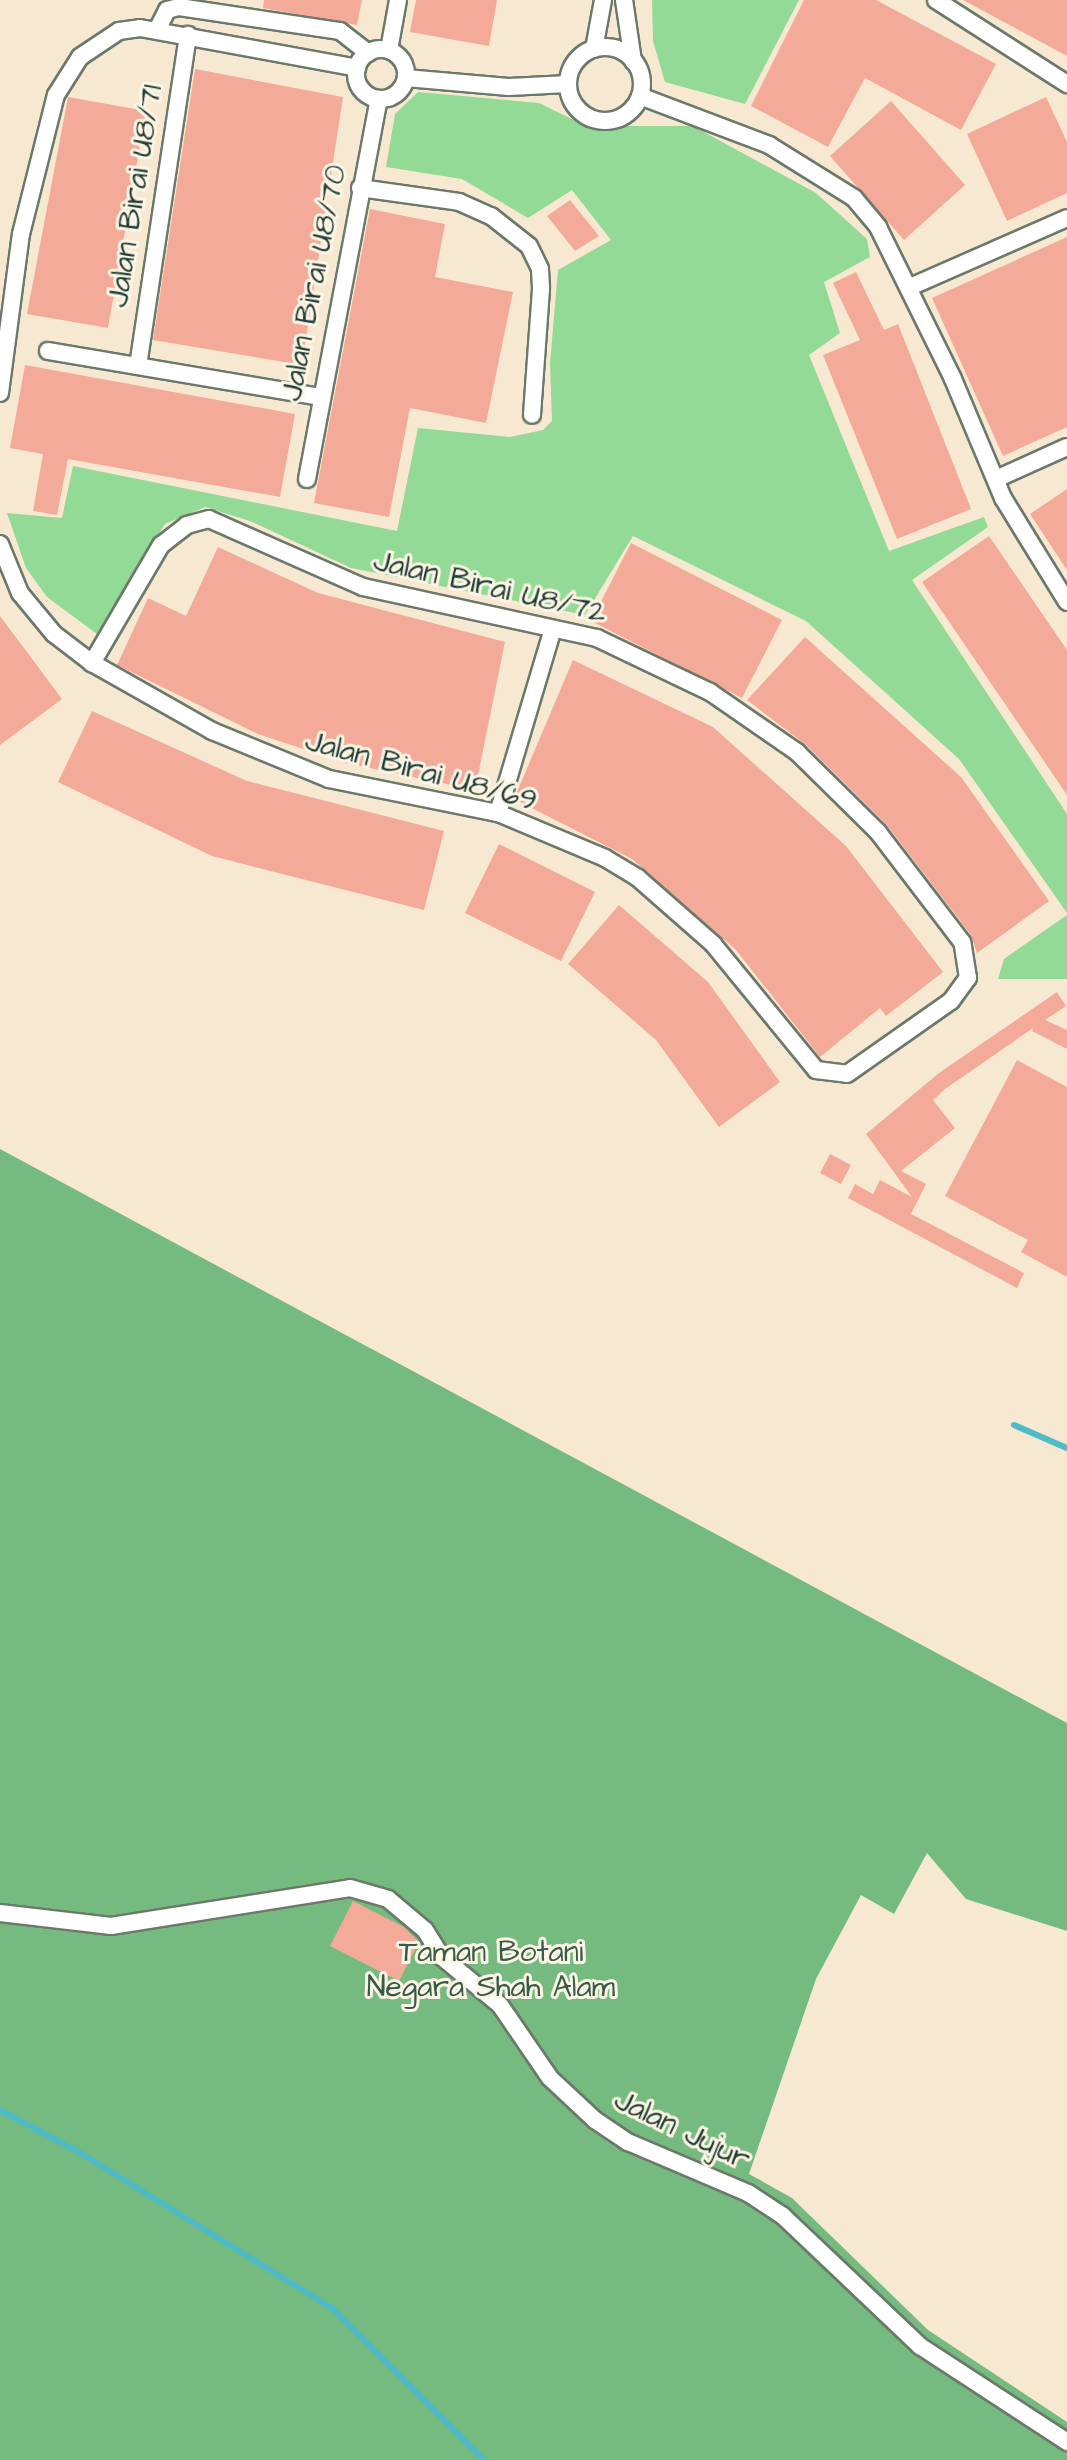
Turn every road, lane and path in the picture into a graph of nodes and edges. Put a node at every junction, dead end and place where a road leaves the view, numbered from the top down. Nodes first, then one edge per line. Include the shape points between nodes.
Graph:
1 (398, 0) edge
2 (603, 0) edge
3 (624, 0) edge
4 (936, 0) edge
5 (157, 30) junction
6 (188, 35) junction
7 (594, 49) junction
8 (389, 50) junction
9 (368, 53) junction
10 (633, 61) junction
11 (357, 68) junction
12 (406, 78) junction
13 (568, 84) junction
14 (1067, 84) edge
15 (640, 96) junction
16 (379, 99) junction
17 (360, 188) junction
18 (1067, 218) edge
19 (910, 287) junction
20 (48, 351) dead end
21 (138, 366) junction
22 (0, 393) edge
23 (319, 397) junction
24 (532, 415) dead end
25 (1067, 447) edge
26 (307, 479) dead end
27 (996, 479) junction
28 (0, 544) edge
29 (1067, 602) edge
30 (552, 632) junction
31 (92, 663) junction
32 (498, 813) junction
33 (903, 1036) joint
34 (0, 1913) edge
35 (1067, 2442) edge

1 - 8 street
2 - 7 street
3 - 10 street
4 - 14 street
5 - 6 street
5 - 9 street via 167,10 179,7 340,31
5 - 22 street via 119,31 74,63 56,95 21,234
6 - 11 street
6 - 21 street, Jalan Birai U8/71
7 - 10 street via 610,48
7 - 13 street via 578,60
8 - 9 street
8 - 12 street via 402,61
9 - 11 street
10 - 15 street via 641,77
11 - 16 street via 359,87
12 - 13 street via 509,87
12 - 16 street via 397,94
13 - 15 street via 575,107 603,121 626,114
15 - 19 street via 769,145 828,179 854,198 878,227
16 - 17 street, Jalan Birai U8/70
17 - 23 street, Jalan Birai U8/70
17 - 24 street via 459,202 502,223 529,246 540,269 541,289
18 - 19 street
19 - 27 street
20 - 21 street
21 - 23 street
23 - 26 street, Jalan Birai U8/70
25 - 27 street
27 - 29 street
28 - 31 street, Jalan Birai U8/69 via 10,575 35,615
30 - 31 street, Jalan Birai U8/72 via 363,587 209,519 187,525 161,545
30 - 32 street
30 - 33 street, Jalan Birai U8/72 via 597,638 710,692 797,752 878,832 962,942 969,964 959,994
31 - 32 street, Jalan Birai U8/69 via 212,731 295,768 377,791
32 - 33 street, Jalan Birai U8/69 via 605,858 638,878 713,944 816,1070 847,1074
34 - 35 street, Jalan Jujur via 111,1926 350,1888 388,1899 425,1930 442,1957 500,2005 550,2078 595,2120 628,2142 748,2193 783,2216 920,2346 974,2387

